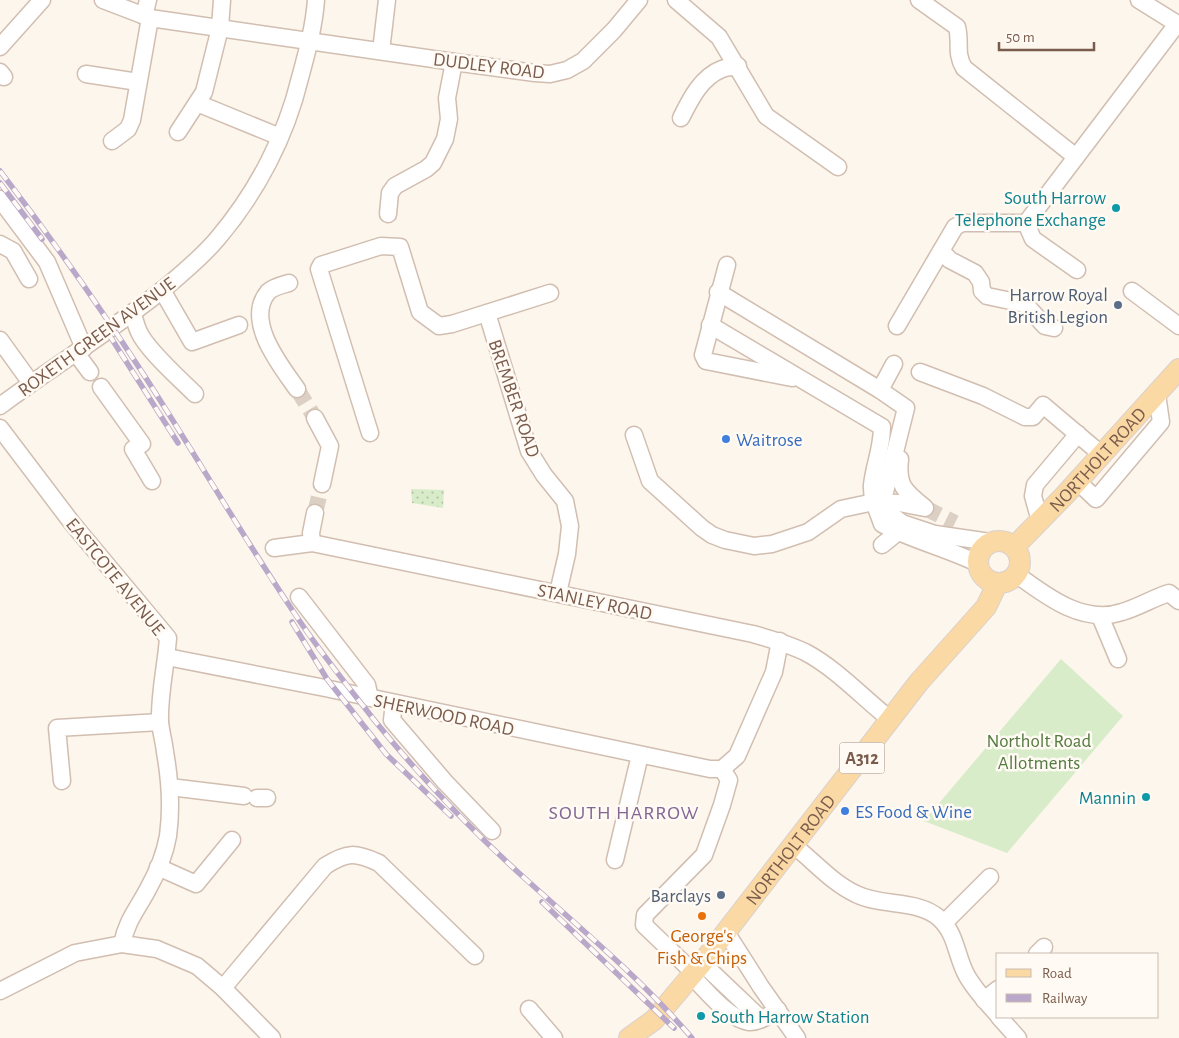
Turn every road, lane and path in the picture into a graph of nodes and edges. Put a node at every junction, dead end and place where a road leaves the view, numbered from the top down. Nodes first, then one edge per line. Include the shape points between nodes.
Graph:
1 (42, 0) edge
2 (103, 0) edge
3 (222, 0) edge
4 (316, 0) edge
5 (387, 0) edge
6 (639, 0) edge
7 (676, 0) edge
8 (918, 0) edge
9 (1139, 0) edge
10 (147, 11) edge
11 (1178, 25) edge
12 (220, 28) junction
13 (310, 40) junction
14 (0, 47) edge
15 (381, 51) junction
16 (454, 62) junction
17 (738, 66) junction
18 (86, 74) dead end
19 (138, 82) junction
20 (197, 103) junction
21 (680, 118) dead end
22 (178, 132) dead end
23 (280, 137) junction
24 (112, 140) dead end
25 (1076, 157) junction
26 (838, 167) dead end
27 (0, 199) edge
28 (388, 214) dead end
29 (1026, 223) junction
30 (0, 244) edge
31 (941, 251) junction
32 (727, 265) dead end
33 (1077, 270) dead end
34 (29, 279) dead end
35 (289, 283) dead end
36 (162, 290) junction
37 (1132, 291) dead end
38 (718, 292) junction
39 (550, 293) dead end
40 (132, 313) junction
41 (487, 313) junction
42 (239, 325) dead end
43 (710, 325) junction
44 (897, 326) dead end
45 (1179, 326) edge
46 (1054, 328) dead end
47 (0, 340) edge
48 (80, 350) junction
49 (894, 364) dead end
50 (1179, 369) edge
51 (90, 372) dead end
52 (920, 372) dead end
53 (804, 381) junction
54 (31, 383) junction
55 (101, 387) dead end
56 (297, 390) tunnel mouth
57 (880, 390) junction
58 (195, 394) dead end
59 (1157, 394) junction
60 (0, 406) edge
61 (315, 418) tunnel mouth
62 (0, 428) edge
63 (893, 428) junction
64 (370, 433) dead end
65 (1078, 434) junction
66 (634, 435) dead end
67 (1101, 454) junction
68 (152, 481) dead end
69 (1077, 481) junction
70 (322, 484) tunnel mouth
71 (874, 502) junction
72 (315, 513) tunnel mouth
73 (1040, 521) junction
74 (898, 532) junction
75 (312, 542) junction
76 (990, 542) junction
77 (882, 545) dead end
78 (1014, 547) junction
79 (274, 548) dead end
80 (977, 563) junction
81 (1016, 574) junction
82 (998, 584) junction
83 (558, 593) junction
84 (299, 597) dead end
85 (1179, 602) edge
86 (1100, 616) junction
87 (780, 641) junction
88 (167, 657) junction
89 (1118, 659) dead end
90 (370, 698) junction
91 (394, 703) junction
92 (891, 720) junction
93 (160, 722) junction
94 (640, 755) junction
95 (722, 769) junction
96 (62, 781) dead end
97 (170, 787) junction
98 (256, 798) dead end
99 (492, 831) dead end
100 (232, 840) dead end
101 (793, 845) junction
102 (615, 860) dead end
103 (158, 867) junction
104 (990, 877) dead end
105 (944, 923) junction
106 (726, 932) junction
107 (122, 944) junction
108 (475, 956) dead end
109 (696, 971) junction
110 (222, 988) junction
111 (0, 989) edge
112 (996, 991) edge
113 (984, 1000) junction
114 (529, 1009) dead end
115 (778, 1010) junction
116 (996, 1014) edge
117 (1000, 1018) edge
118 (267, 1036) edge
119 (554, 1038) edge
120 (629, 1038) edge
121 (797, 1038) edge
122 (1018, 1038) edge

1 - 14 street
2 - 10 street, DUDLEY ROAD
3 - 12 street
4 - 13 street, ROXETH GREEN AVENUE
5 - 15 street
6 - 16 street, DUDLEY ROAD via 595,51 567,70 535,73
7 - 17 street via 719,37
8 - 25 street via 956,27 958,54 964,68
9 - 11 street
10 - 12 street, DUDLEY ROAD
10 - 19 street
11 - 25 street
12 - 13 street, DUDLEY ROAD
12 - 20 street via 204,92
13 - 15 street, DUDLEY ROAD
13 - 23 street, ROXETH GREEN AVENUE via 294,102
15 - 16 street, DUDLEY ROAD
16 - 28 street via 447,98 449,119 445,139 426,170 395,186 390,193
17 - 21 street via 712,74 692,97
17 - 26 street via 766,116
18 - 19 street
19 - 24 street via 128,129
20 - 22 street
20 - 23 street
23 - 36 street, ROXETH GREEN AVENUE via 247,198 218,238
25 - 29 street
27 - 48 street via 47,262
29 - 31 street via 962,224 954,227
29 - 33 street via 1033,239
30 - 34 street via 13,251
31 - 44 street
31 - 46 street via 950,260 975,273 987,296 1025,304 1045,326
32 - 38 street
35 - 56 street via 268,292 261,310 261,322 269,348
36 - 40 street, ROXETH GREEN AVENUE
36 - 42 street via 192,342
37 - 45 street
38 - 43 street
38 - 57 street
39 - 41 street, BREMBER ROAD
40 - 48 street, ROXETH GREEN AVENUE
40 - 58 street via 140,334
41 - 64 street, BREMBER ROAD via 439,326 420,312 400,247 381,246 319,267
41 - 83 street, BREMBER ROAD via 529,451 565,501 570,526
43 - 53 street
43 - 53 street via 702,356 706,361
47 - 54 street
48 - 51 street
48 - 54 street, ROXETH GREEN AVENUE
49 - 57 street
50 - 59 main road, NORTHOLT ROAD
52 - 65 street via 983,396 1025,417 1033,417 1043,405
53 - 63 street
54 - 60 street, ROXETH GREEN AVENUE
55 - 68 street via 142,444 133,450
57 - 63 street via 906,408
59 - 67 main road, NORTHOLT ROAD
59 - 69 street via 1161,422 1096,498
61 - 70 street via 330,446
62 - 88 street, EASTCOTE AVENUE via 72,523 168,638
63 - 71 street via 882,438 872,486
63 - 71 street via 902,446 900,482 907,494 925,508
65 - 67 street
65 - 73 street via 1035,485 1033,496
66 - 71 street via 650,481 702,528 725,540 754,546 772,544 808,532 841,509
67 - 69 main road, NORTHOLT ROAD
69 - 73 main road, NORTHOLT ROAD
71 - 74 street via 882,524
71 - 76 street via 902,523 936,534 956,530
72 - 75 street via 310,533
73 - 78 main road, NORTHOLT ROAD
74 - 77 street
74 - 80 street
75 - 79 street, STANLEY ROAD
75 - 83 street, STANLEY ROAD
76 - 78 main road via 1007,542
76 - 80 main road via 978,556
78 - 81 main road via 1020,560
80 - 82 main road via 984,578
81 - 82 main road
81 - 86 street via 1066,607
82 - 92 main road, NORTHOLT ROAD / A312 via 986,607 919,682
83 - 87 street, STANLEY ROAD
84 - 90 street via 367,685
85 - 86 street via 1169,593 1120,613
86 - 89 street
87 - 92 street, STANLEY ROAD via 831,670
87 - 95 street via 774,672 737,756
88 - 90 street, SHERWOOD ROAD
88 - 93 street, EASTCOTE AVENUE
90 - 91 street, SHERWOOD ROAD
91 - 94 street, SHERWOOD ROAD
91 - 99 street via 392,720
92 - 101 main road, NORTHOLT ROAD / A312
93 - 96 street via 57,728
93 - 97 street, EASTCOTE AVENUE
94 - 95 street, SHERWOOD ROAD
94 - 102 street
95 - 109 street via 728,780 704,855 645,916 644,925
97 - 98 street
97 - 103 street, EASTCOTE AVENUE via 167,838
100 - 103 street via 196,884
101 - 105 street via 839,885 858,896 914,906 931,912
101 - 106 main road, NORTHOLT ROAD / A312
103 - 107 street, EASTCOTE AVENUE via 126,927
104 - 105 street
105 - 113 street via 966,975
106 - 109 main road, NORTHOLT ROAD / A312
106 - 115 street
107 - 110 street via 157,949 197,966
107 - 111 street via 75,953
108 - 110 street via 379,863 362,855 341,856 324,866
109 - 115 street via 761,1019
109 - 120 main road, NORTHOLT ROAD / A312 via 654,1020
110 - 118 street
112 - 113 street
113 - 116 street
114 - 119 street
115 - 121 street
117 - 122 street

